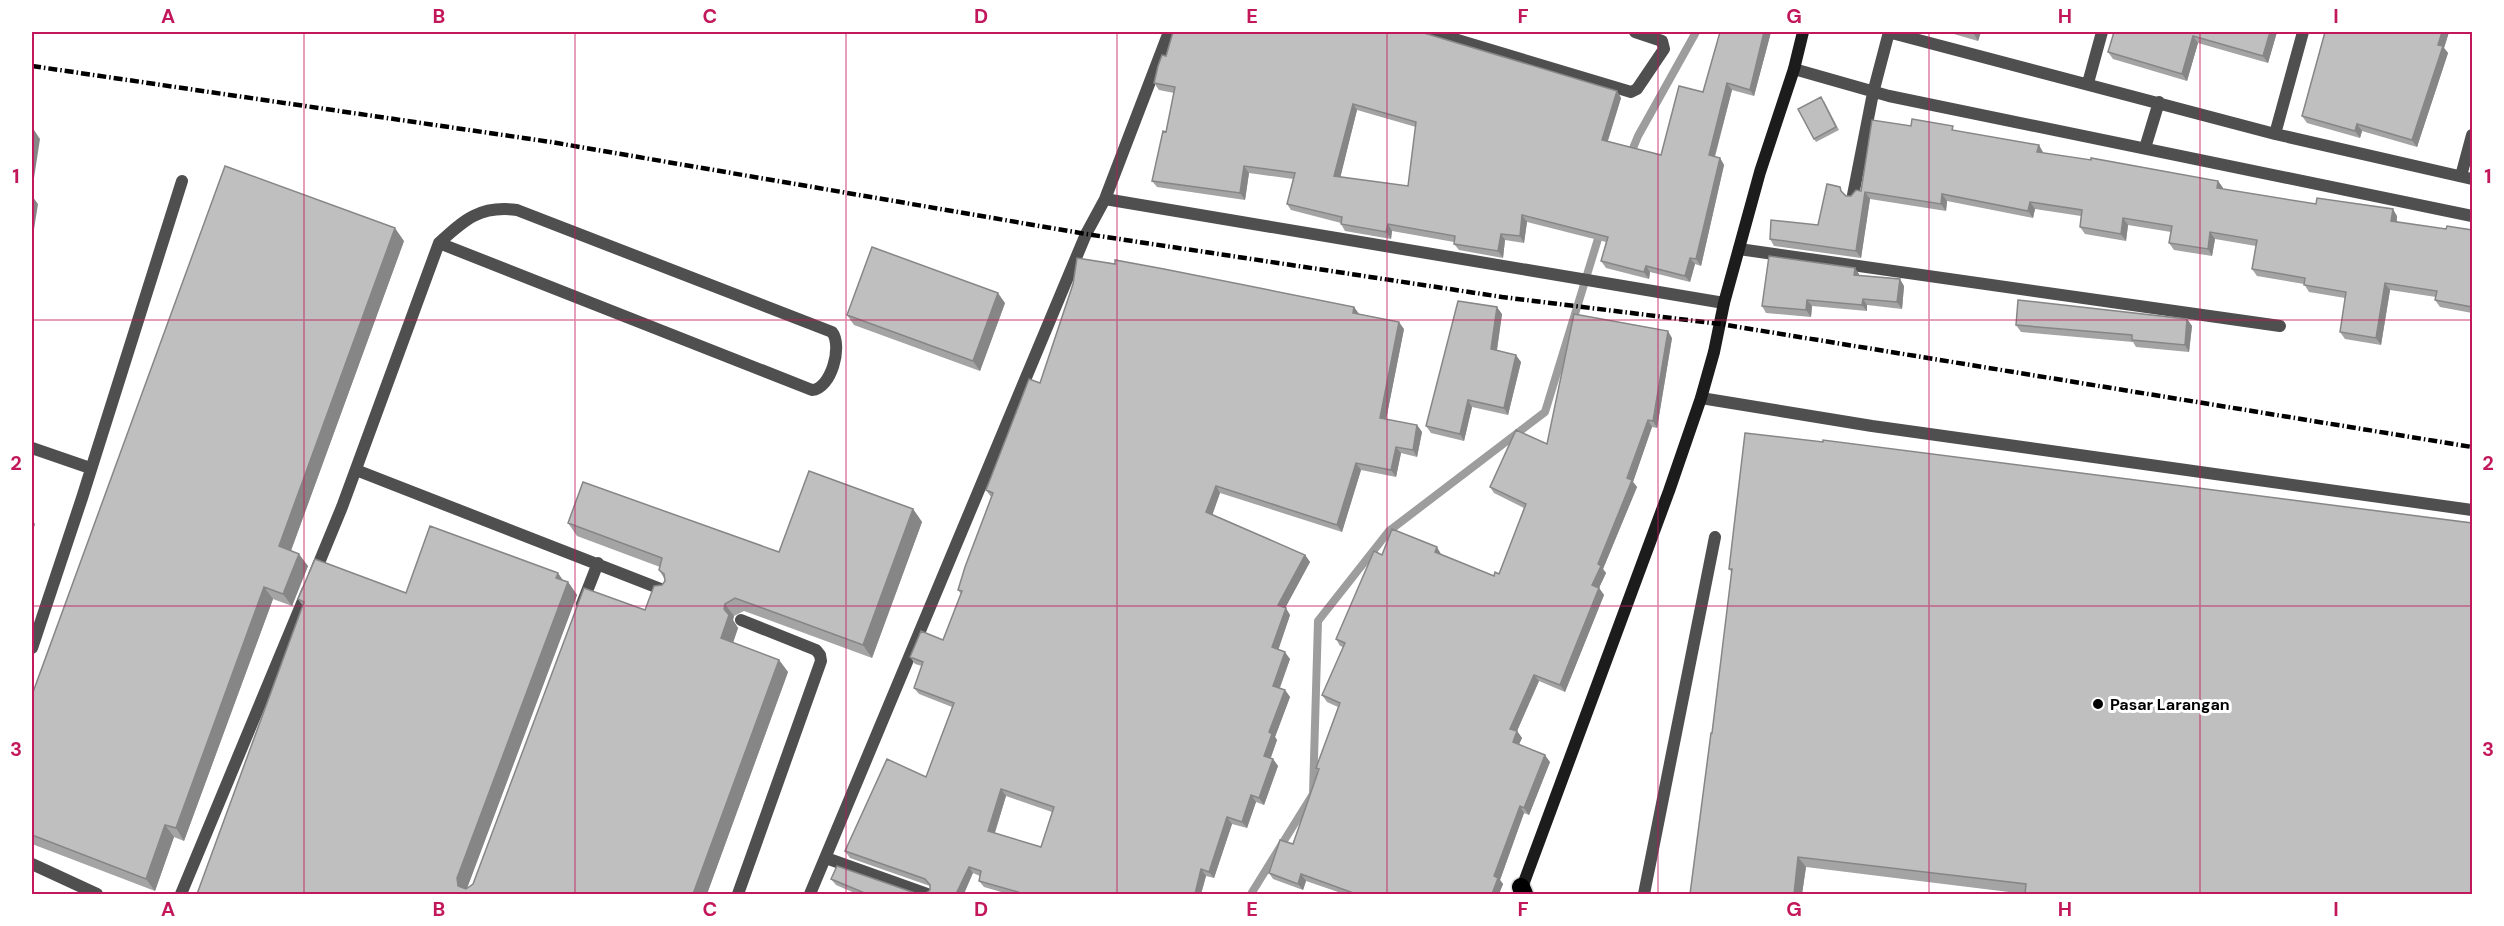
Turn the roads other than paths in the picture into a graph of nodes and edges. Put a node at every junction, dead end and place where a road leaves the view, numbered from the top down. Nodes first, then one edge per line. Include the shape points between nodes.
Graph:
1 (1169, 32) edge
2 (1431, 32) edge
3 (1635, 32) edge
4 (1803, 32) edge
5 (1889, 32) edge
6 (2102, 32) edge
7 (2303, 32) edge
8 (1794, 69) junction
9 (2088, 83) junction
10 (1873, 93) junction
11 (2159, 102) junction
12 (2275, 134) junction
13 (2472, 135) edge
14 (2145, 148) junction
15 (2467, 178) edge
16 (182, 181) dead end
17 (1853, 195) edge
18 (1105, 199) junction
19 (2472, 216) edge
20 (439, 243) junction
21 (1739, 249) junction
22 (1724, 303) junction
23 (2280, 326) dead end
24 (1701, 398) junction
25 (32, 448) edge
26 (90, 468) junction
27 (356, 470) junction
28 (2472, 510) edge
29 (1715, 537) dead end
30 (598, 563) junction
31 (666, 591) edge
32 (577, 618) edge
33 (741, 620) edge
34 (32, 648) edge
35 (826, 858) junction
36 (32, 864) edge
37 (1522, 892) edge
38 (97, 894) edge
39 (182, 894) edge
40 (738, 894) edge
41 (810, 894) edge
42 (927, 894) edge
43 (1644, 894) edge

1 - 18 street
2 - 3 street via 1631,92 1664,49 1662,41
4 - 8 main road
5 - 9 street
5 - 10 street
6 - 9 street
7 - 12 street
8 - 10 street
8 - 21 main road
9 - 11 street
10 - 14 street
10 - 17 street
11 - 12 street
11 - 14 street
12 - 15 street
13 - 15 street
14 - 19 street
16 - 26 street
18 - 22 street
18 - 35 street via 1086,234
20 - 20 street via 478,212 517,210 832,332 838,345 836,358 824,385 812,390
20 - 27 street
21 - 22 main road
21 - 23 street
22 - 24 main road
24 - 28 street via 1883,428
24 - 37 main road
25 - 26 street
26 - 34 street
27 - 30 street
27 - 39 street
29 - 43 street
30 - 31 street
30 - 32 street
33 - 40 street via 816,650 821,661
35 - 41 street
35 - 42 street
36 - 38 street

